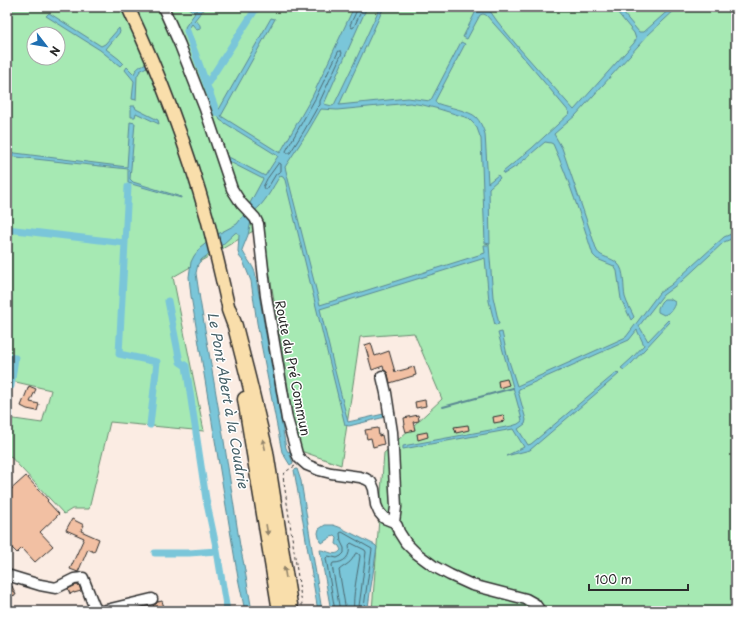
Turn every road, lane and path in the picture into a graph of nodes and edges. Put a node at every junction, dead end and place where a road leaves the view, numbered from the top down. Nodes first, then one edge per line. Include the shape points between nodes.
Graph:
1 (128, 7) edge
2 (163, 7) edge
3 (229, 310) junction
4 (382, 376) dead end
5 (303, 462) junction
6 (394, 522) junction
7 (7, 575) edge
8 (152, 599) dead end
9 (102, 611) edge
10 (280, 611) edge
11 (291, 611) edge
12 (303, 611) edge
13 (540, 611) edge

1 - 3 main road via 156,69 186,151 206,217
2 - 5 street, Route du Pré Commun via 184,55 232,189 258,224 266,296 288,419 297,454
3 -> 10 highway
11 -> 3 highway via 266,452 246,367
4 - 6 street via 392,432 396,507
5 - 6 street via 319,470 360,477 371,482 379,512 384,518
5 - 12 path via 286,471 283,476
6 - 13 street via 406,543 435,567 472,585 526,599 535,604
7 - 9 street via 56,588 74,579 83,578 94,606
8 - 9 street

